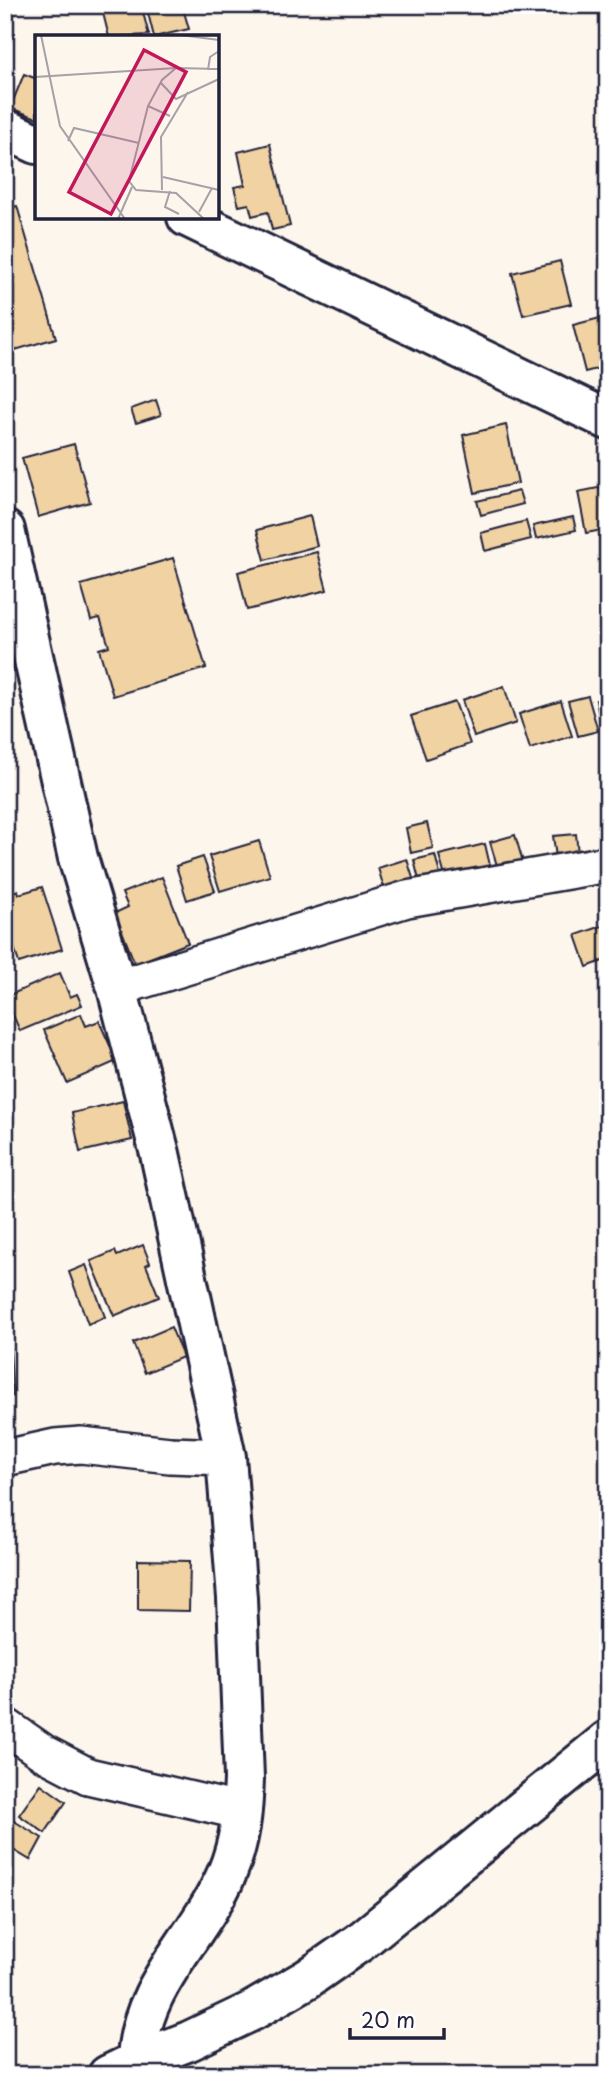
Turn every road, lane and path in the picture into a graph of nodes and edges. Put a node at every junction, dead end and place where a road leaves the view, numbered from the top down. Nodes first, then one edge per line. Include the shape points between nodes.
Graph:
1 (5, 129) edge
2 (35, 143) edge
3 (191, 219) edge
4 (608, 420) edge
5 (5, 530) edge
6 (608, 864) edge
7 (117, 988) junction
8 (5, 1458) edge
9 (226, 1458) junction
10 (5, 1726) edge
11 (608, 1740) edge
12 (243, 1812) junction
13 (122, 2068) edge

1 - 2 street
3 - 4 street
5 - 7 street via 78,858
6 - 7 street via 407,899
7 - 9 street via 160,1154
8 - 9 street via 81,1445
9 - 12 street via 237,1598
10 - 12 street via 88,1776
11 - 13 street via 360,1942 307,1979 252,2011
12 - 13 street via 227,1874 153,1995

